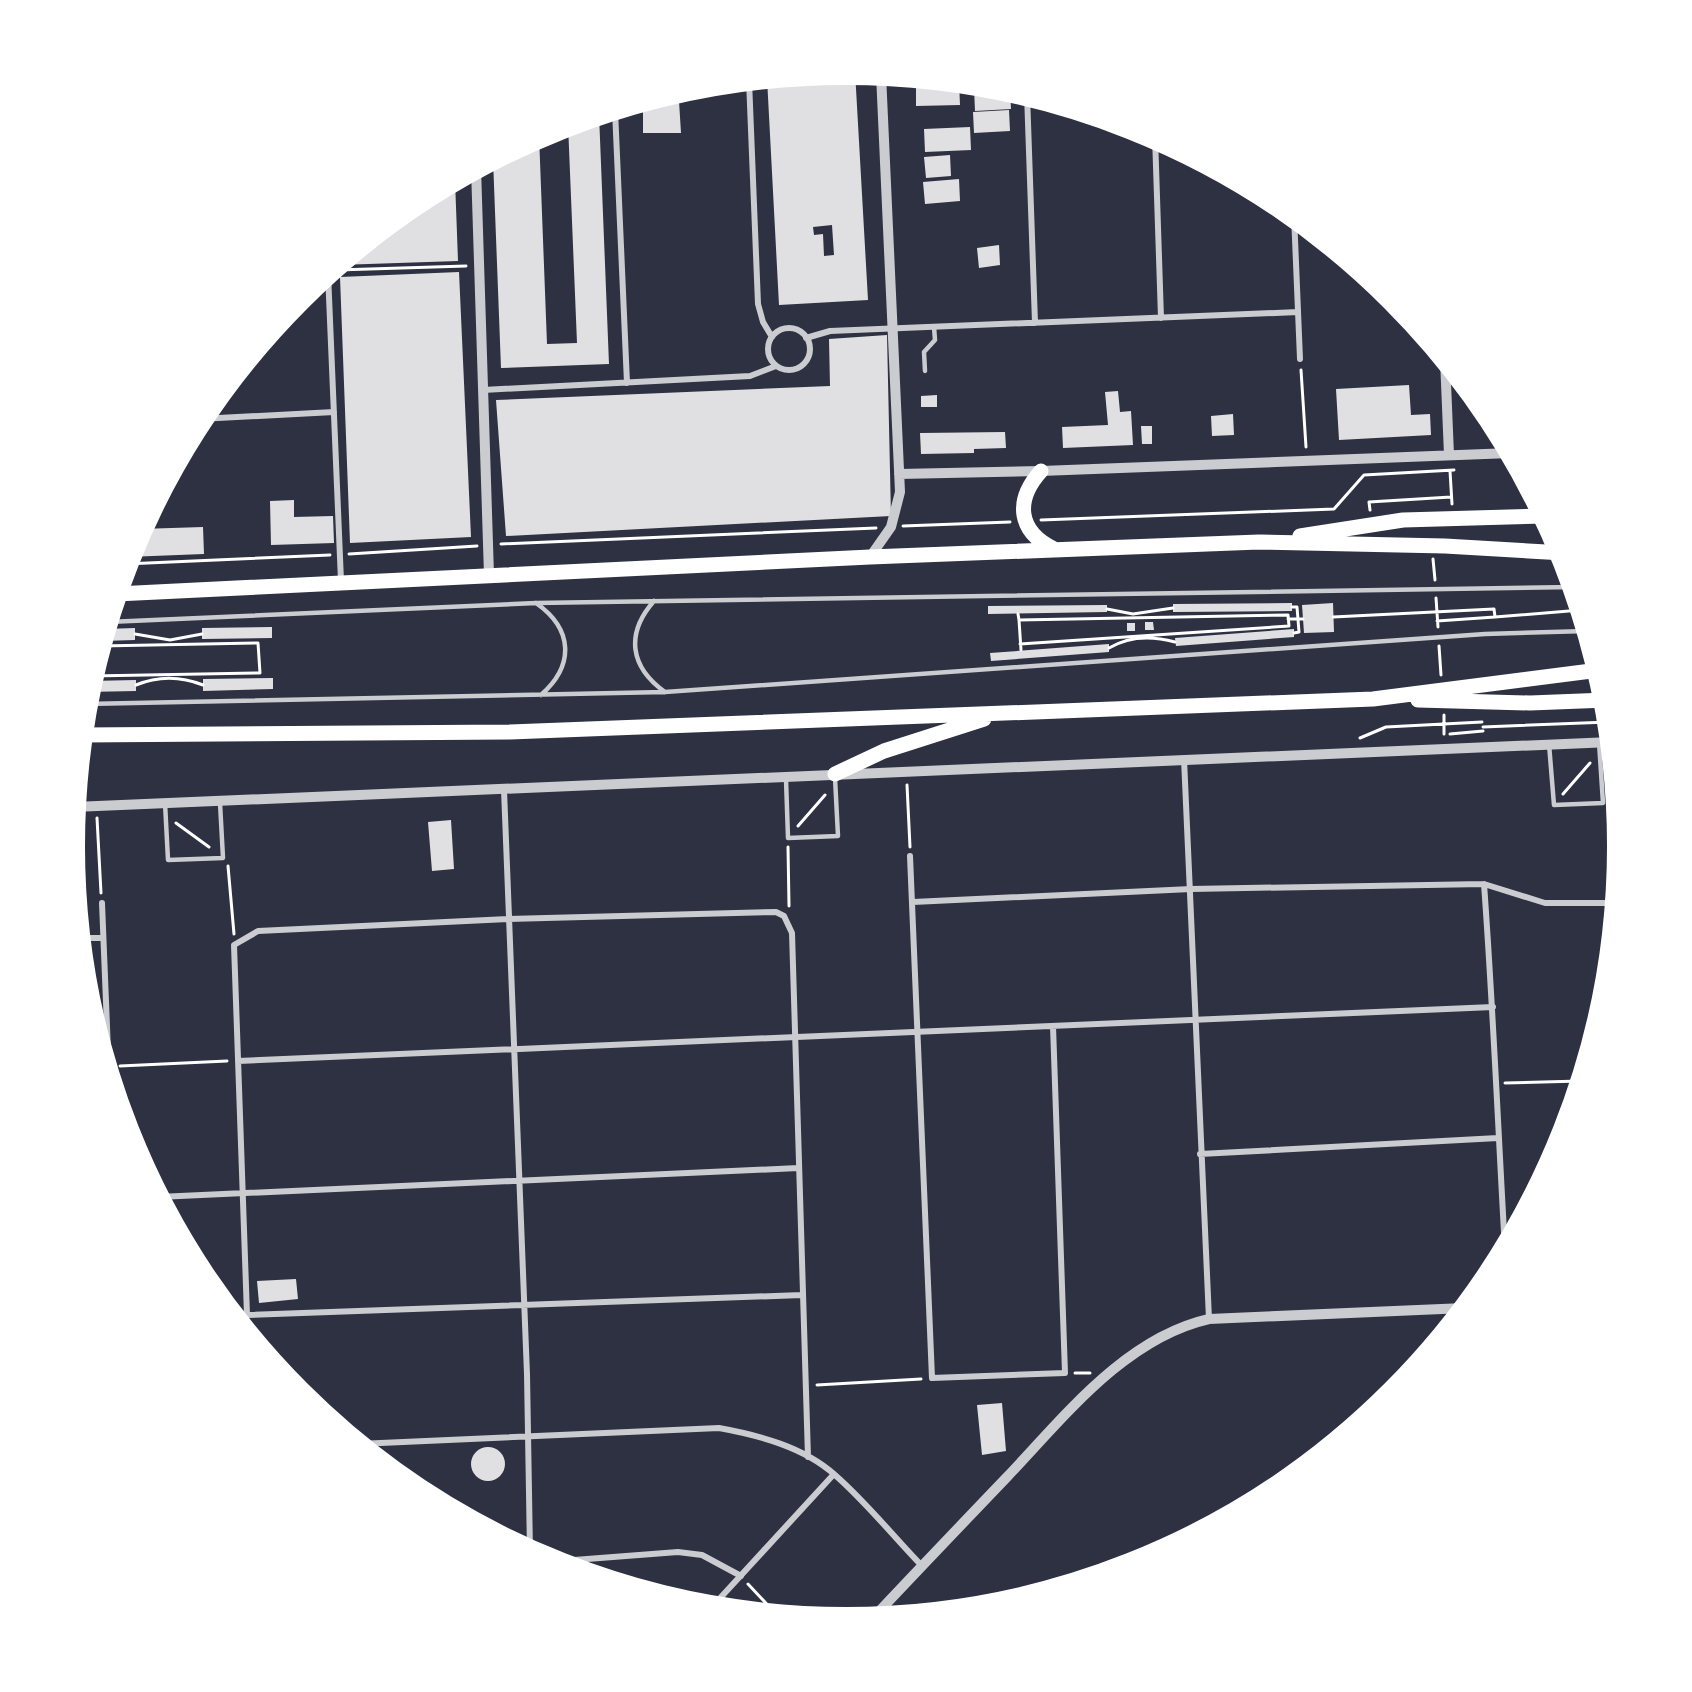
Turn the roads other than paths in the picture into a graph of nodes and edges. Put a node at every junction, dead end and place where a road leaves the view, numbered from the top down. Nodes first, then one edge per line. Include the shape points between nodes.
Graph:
1 (881, 82) edge
2 (749, 88) edge
3 (1026, 103) edge
4 (615, 117) edge
5 (1155, 147) edge
6 (476, 177) edge
7 (1294, 227) edge
8 (330, 282) edge
9 (1298, 312) junction
10 (1161, 318) junction
11 (1035, 323) junction
12 (934, 327) junction
13 (893, 328) junction
14 (772, 337) junction
15 (806, 338) junction
16 (1300, 359) road end
17 (776, 366) junction
18 (925, 371) dead end
19 (1446, 371) edge
20 (627, 382) junction
21 (483, 390) junction
22 (334, 412) junction
23 (213, 417) edge
24 (1502, 453) edge
25 (1449, 455) junction
26 (1041, 471) junction
27 (899, 474) junction
28 (1536, 516) edge
29 (1259, 542) junction
30 (1054, 549) junction
31 (1553, 552) edge
32 (870, 557) junction
33 (489, 575) junction
34 (341, 582) junction
35 (1565, 587) edge
36 (124, 594) edge
37 (654, 601) junction
38 (536, 603) junction
39 (115, 622) edge
40 (1580, 631) edge
41 (1590, 671) edge
42 (665, 692) junction
43 (541, 695) junction
44 (1373, 699) junction
45 (1597, 700) edge
46 (95, 704) edge
47 (1003, 713) junction
48 (90, 735) edge
49 (1549, 744) junction
50 (1604, 745) edge
51 (1599, 747) junction
52 (1184, 759) junction
53 (786, 776) junction
54 (835, 778) junction
55 (504, 790) junction
56 (219, 800) junction
57 (165, 802) junction
58 (83, 807) edge
59 (910, 856) road end
60 (1484, 884) junction
61 (1191, 889) junction
62 (913, 902) junction
63 (102, 903) road end
64 (1608, 903) edge
65 (508, 919) junction
66 (87, 938) edge
67 (103, 938) junction
68 (1493, 1007) junction
69 (1194, 1020) junction
70 (1053, 1026) junction
71 (918, 1032) junction
72 (794, 1038) junction
73 (107, 1044) edge
74 (514, 1049) junction
75 (238, 1061) junction
76 (1498, 1138) junction
77 (1200, 1154) junction
78 (798, 1168) junction
79 (519, 1180) junction
80 (243, 1193) junction
81 (167, 1197) edge
82 (1504, 1237) edge
83 (802, 1295) junction
84 (525, 1307) junction
85 (1456, 1308) edge
86 (1209, 1319) junction
87 (529, 1434) junction
88 (369, 1443) edge
89 (808, 1457) junction
90 (834, 1474) junction
91 (530, 1542) edge
92 (573, 1560) edge
93 (921, 1566) junction
94 (741, 1576) junction
95 (719, 1600) edge
96 (881, 1610) edge

1 - 13 street
2 - 14 street via 758,304
3 - 11 street
4 - 20 street
5 - 10 street
6 - 21 street
7 - 9 street
8 - 22 street
9 - 10 street
9 - 16 street
10 - 11 street
11 - 12 street
12 - 13 street
12 - 18 lane via 935,340 924,352
13 - 15 street via 830,331
13 - 27 street
14 - 15 street via 789,328
14 - 17 street via 768,349
15 - 17 street via 810,350 801,367 788,370
17 - 20 street via 750,376
19 - 25 street
20 - 21 street
21 - 33 street
22 - 23 street
22 - 34 street
24 - 25 street
25 - 26 street
26 - 27 street
26 - 30 highway via 1025,494 1025,521 1036,538
27 - 32 street via 898,506 891,527
28 - 29 highway via 1402,520
29 - 30 highway
29 - 31 highway
30 - 32 highway
32 - 33 highway
33 - 34 highway
34 - 36 highway
35 - 37 lane
37 - 38 lane
37 - 42 lane via 644,612 635,642 643,671
38 - 39 lane
38 - 43 lane via 559,624 566,655 553,684
40 - 42 lane via 1485,634
41 - 44 highway
42 - 43 lane
43 - 46 lane
44 - 45 highway via 1481,703
44 - 47 highway
47 - 48 highway via 510,732
47 - 54 highway via 905,744
49 - 51 street
49 - 51 lane via 1554,805 1603,803
49 - 52 street
50 - 51 street
52 - 54 street via 906,771
52 - 61 street
53 - 54 street
53 - 54 lane via 788,838 838,836
53 - 55 street
55 - 56 street
55 - 65 street
56 - 57 street
56 - 57 lane via 223,858 168,860
57 - 58 street
59 - 62 street
60 - 61 street
60 - 64 street via 1545,903
60 - 68 street
61 - 62 street
61 - 69 street
62 - 71 street
63 - 67 street
65 - 72 street via 776,912 790,923 792,933
65 - 74 street
65 - 75 street via 258,931 234,945
66 - 67 street
67 - 73 street
68 - 69 street
68 - 76 street
69 - 70 street
69 - 77 street
70 - 71 street
70 - 71 street via 1065,1373 932,1378
71 - 72 street
72 - 74 street
72 - 78 street
74 - 75 street
74 - 79 street
75 - 80 street
76 - 77 street
76 - 82 street
77 - 86 street
78 - 79 street
78 - 83 street
79 - 80 street
79 - 84 street
80 - 81 street
80 - 84 street via 247,1315
83 - 84 street
83 - 89 street
84 - 87 street
85 - 86 street
86 - 93 street via 1168,1333 1114,1370
87 - 88 street
87 - 89 street via 719,1428 749,1433
87 - 91 street
89 - 90 street
90 - 93 street
90 - 94 street
92 - 94 street via 678,1552 702,1555
93 - 96 street
94 - 95 street

